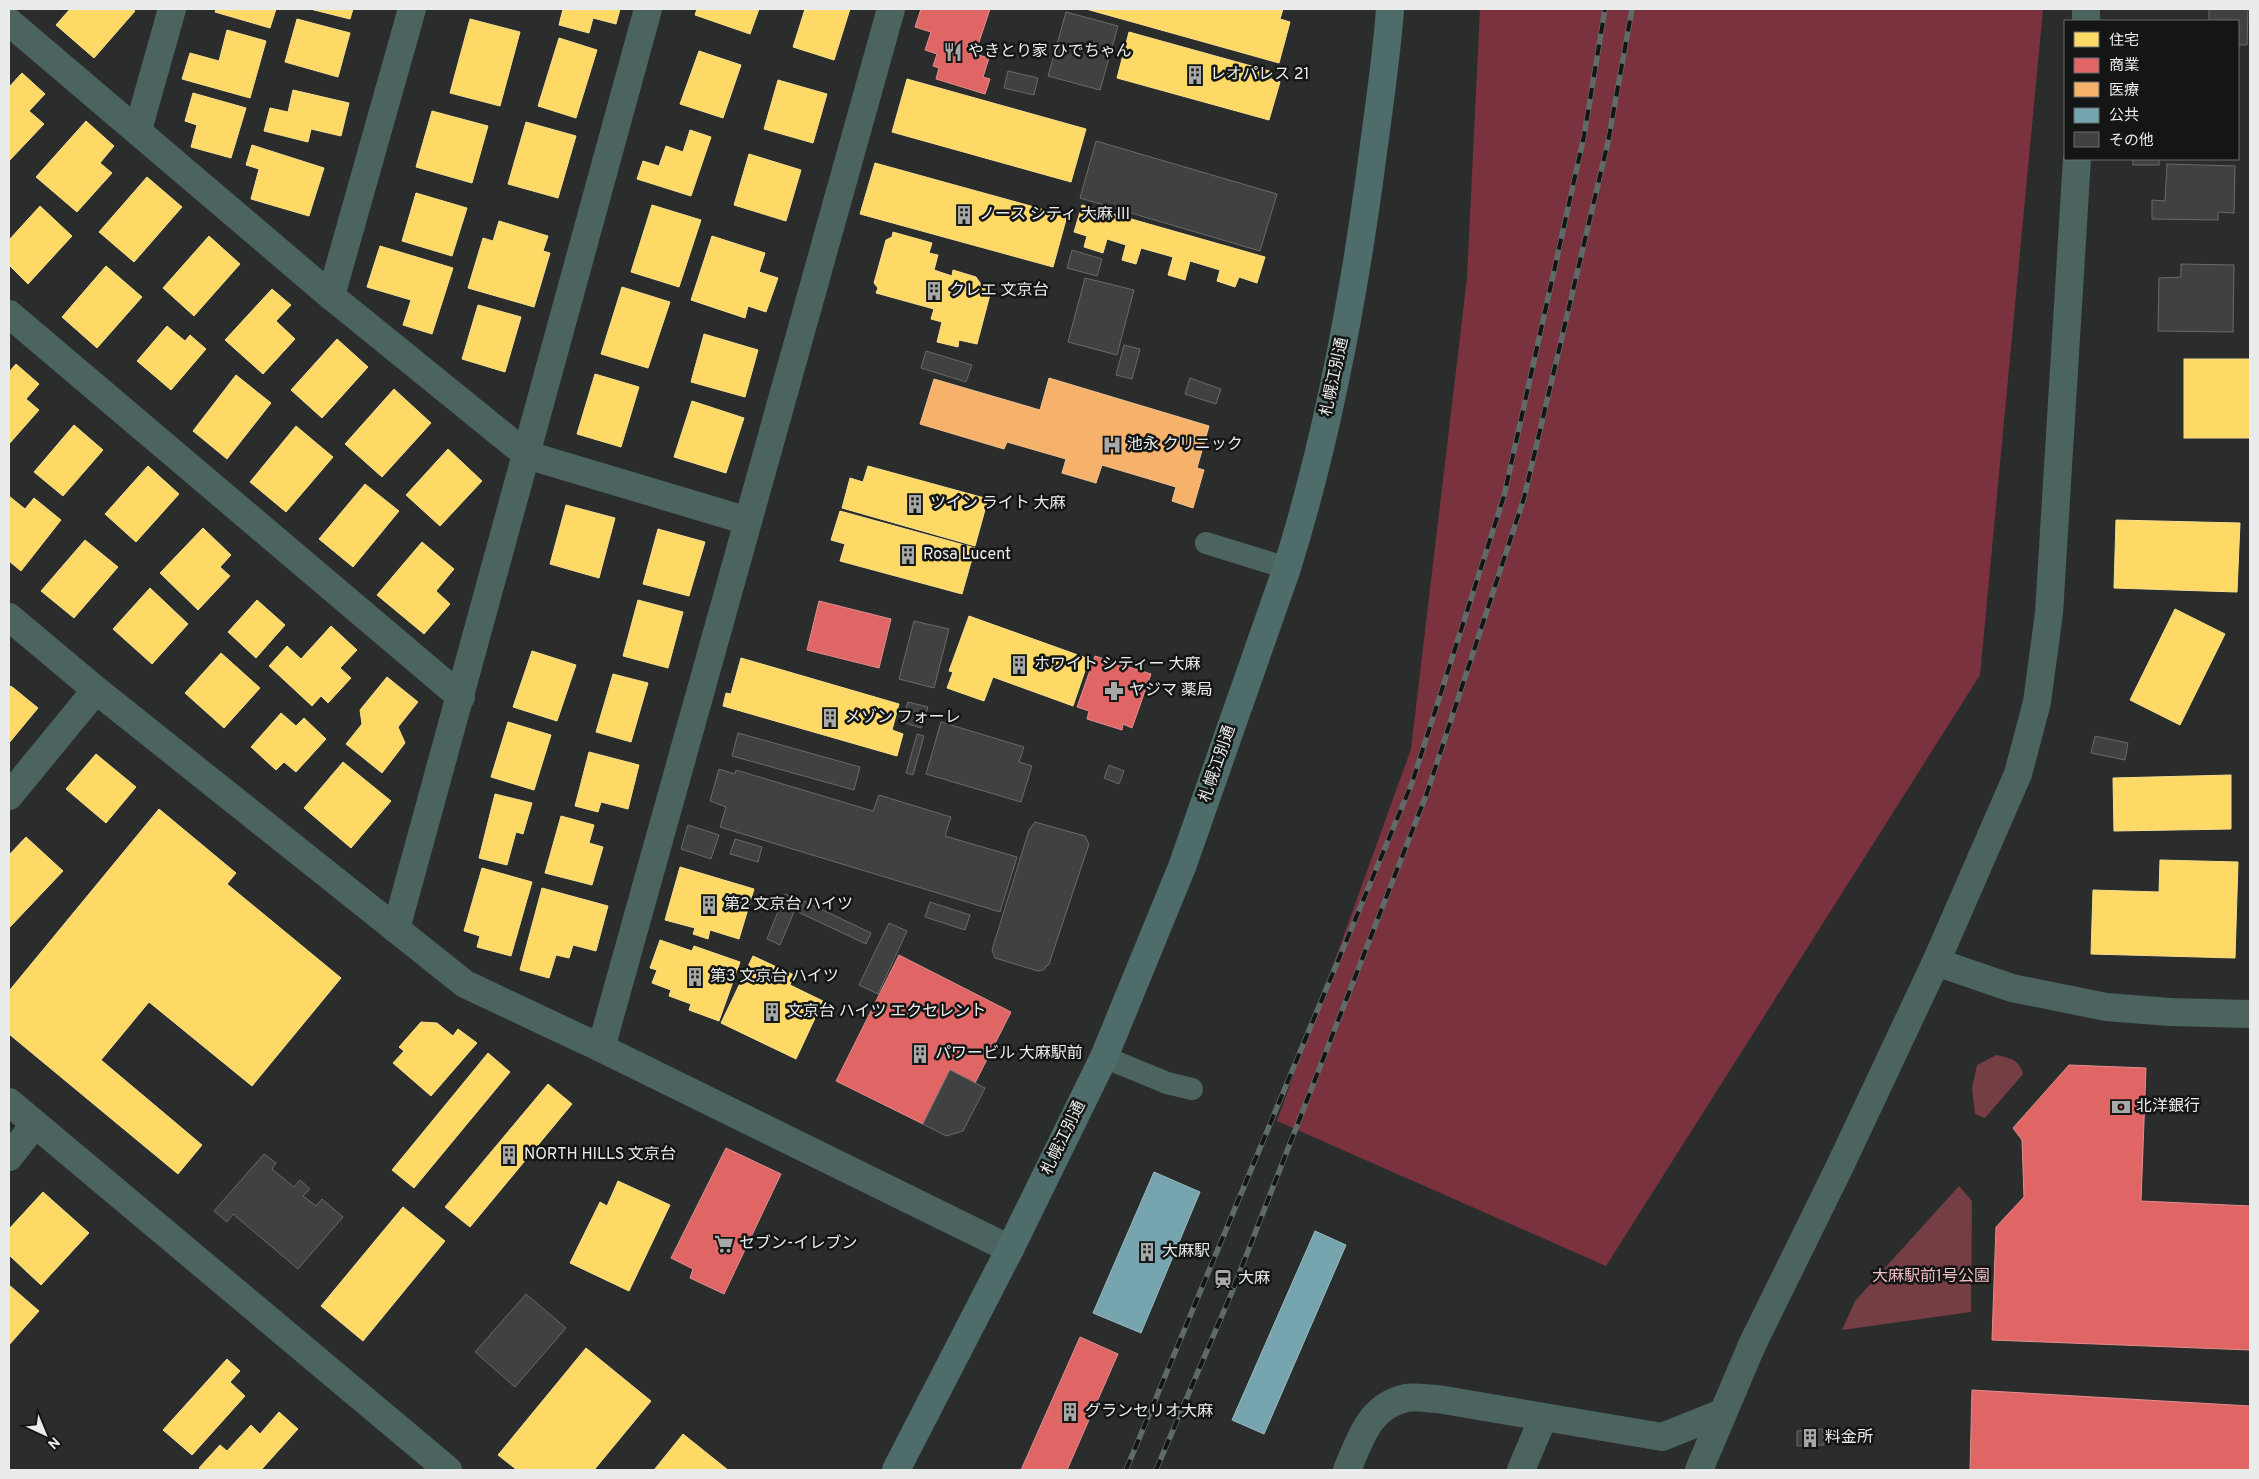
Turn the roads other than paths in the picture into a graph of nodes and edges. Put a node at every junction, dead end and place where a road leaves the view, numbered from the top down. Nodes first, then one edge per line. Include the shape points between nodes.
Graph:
1 (172, 9) edge
2 (412, 9) edge
3 (648, 9) edge
4 (891, 9) edge
5 (1390, 9) edge
6 (9, 22) edge
7 (138, 130) junction
8 (2077, 160) edge
9 (332, 296) junction
10 (9, 314) edge
11 (527, 456) junction
12 (748, 520) junction
13 (1206, 542) dead end
14 (1287, 568) junction
15 (9, 618) edge
16 (96, 690) junction
17 (461, 698) junction
18 (9, 796) edge
19 (396, 929) junction
20 (1936, 962) junction
21 (2250, 1014) edge
22 (601, 1048) junction
23 (1104, 1057) junction
24 (1192, 1089) dead end
25 (9, 1102) edge
26 (35, 1124) junction
27 (9, 1157) edge
28 (1010, 1248) junction
29 (1722, 1413) junction
30 (1543, 1418) junction
31 (448, 1470) edge
32 (896, 1470) edge
33 (1347, 1470) edge
34 (1521, 1470) edge
35 (1698, 1470) edge

1 - 7 street
2 - 9 street
3 - 11 street
4 - 12 street
5 - 14 highway, 札幌江別通 via 1359,254 1341,354
6 - 7 street
7 - 9 street
8 - 20 street via 2049,613 2037,702 2018,774
9 - 11 street
10 - 17 street
11 - 12 street
11 - 17 street
12 - 22 street
13 - 14 lane
14 - 23 highway, 札幌江別通 via 1182,867
15 - 16 street
16 - 18 street
16 - 19 street
17 - 19 street
19 - 22 street via 464,984
20 - 21 street via 2012,988 2106,1007
20 - 29 street
22 - 28 street
23 - 24 lane via 1168,1083
23 - 28 highway, 札幌江別通
25 - 26 street
26 - 27 street
26 - 31 street
28 - 32 highway, 札幌江別通
29 - 30 street via 1662,1437
29 - 35 street
30 - 33 street via 1438,1399 1407,1398 1385,1406 1367,1424
30 - 34 street

